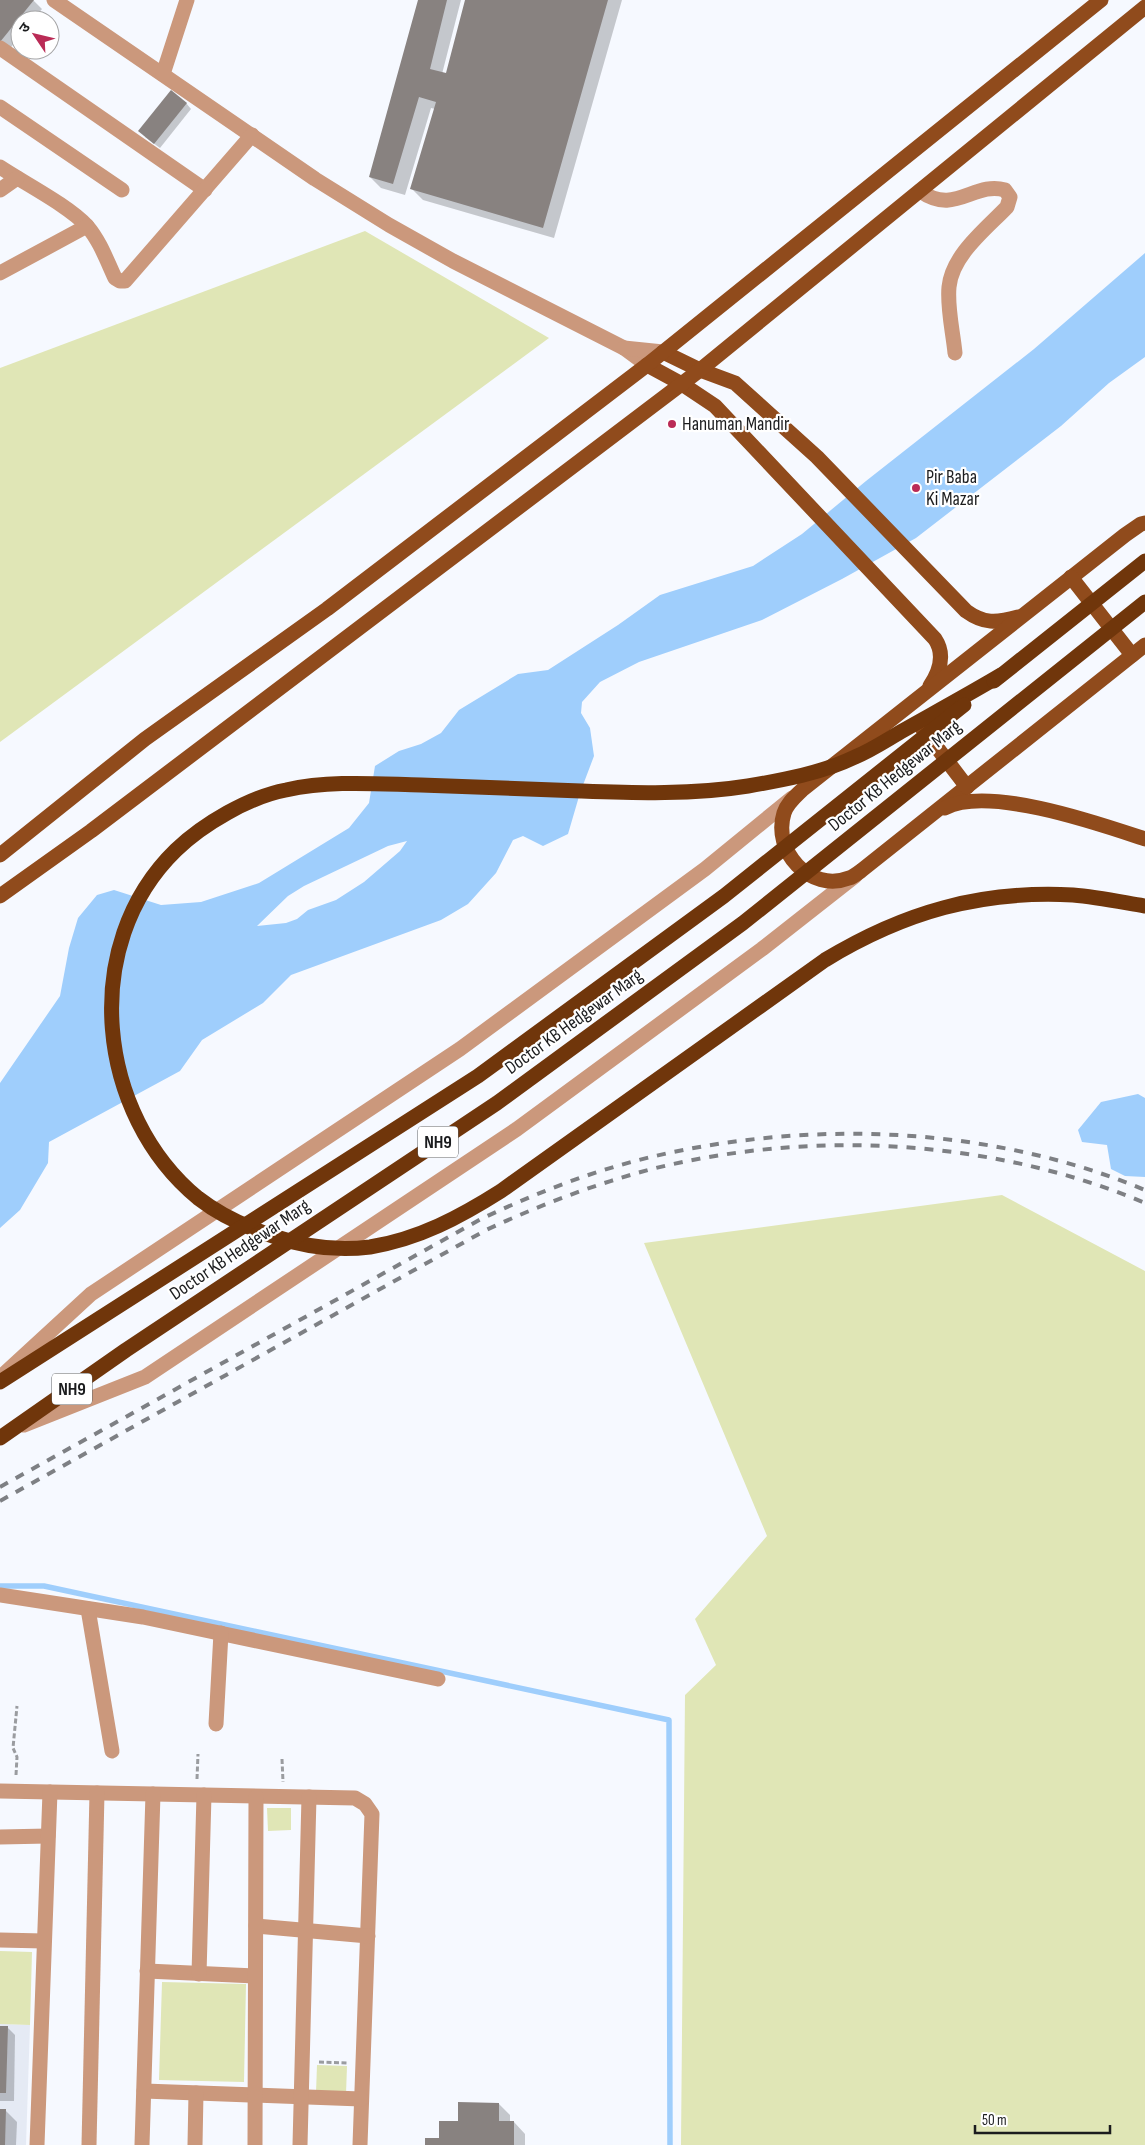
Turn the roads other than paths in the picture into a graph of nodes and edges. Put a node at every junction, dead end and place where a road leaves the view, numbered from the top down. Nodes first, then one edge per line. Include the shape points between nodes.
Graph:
1 (54, 0) edge
2 (187, 0) edge
3 (1092, 3) edge
4 (1145, 7) edge
5 (0, 48) edge
6 (163, 74) junction
7 (0, 107) edge
8 (252, 135) junction
9 (0, 167) edge
10 (16, 178) junction
11 (0, 190) edge
12 (122, 190) dead end
13 (205, 190) junction
14 (920, 191) junction
15 (87, 226) junction
16 (0, 273) edge
17 (624, 348) junction
18 (663, 352) junction
19 (955, 353) dead end
20 (647, 365) junction
21 (700, 370) junction
22 (682, 384) junction
23 (1145, 518) edge
24 (1145, 524) edge
25 (1125, 534) junction
26 (1145, 560) edge
27 (1071, 577) junction
28 (1145, 602) edge
29 (1022, 616) junction
30 (1145, 645) edge
31 (1132, 655) junction
32 (1001, 675) junction
33 (922, 695) junction
34 (906, 708) junction
35 (967, 786) junction
36 (803, 789) junction
37 (927, 818) junction
38 (1145, 839) edge
39 (0, 855) edge
40 (862, 870) junction
41 (0, 896) edge
42 (1145, 906) edge
43 (0, 1378) edge
44 (0, 1382) edge
45 (17, 1427) junction
46 (0, 1438) edge
47 (0, 1595) edge
48 (88, 1609) junction
49 (221, 1633) junction
50 (438, 1679) dead end
51 (216, 1724) dead end
52 (112, 1750) dead end
53 (8, 1791) edge
54 (50, 1792) junction
55 (98, 1793) junction
56 (153, 1794) junction
57 (200, 1795) junction
58 (256, 1797) junction
59 (309, 1797) junction
60 (48, 1836) junction
61 (0, 1837) edge
62 (256, 1926) junction
63 (306, 1930) junction
64 (368, 1936) junction
65 (0, 1940) edge
66 (44, 1942) junction
67 (147, 1972) junction
68 (199, 1974) junction
69 (256, 1976) junction
70 (144, 2092) junction
71 (196, 2093) junction
72 (256, 2095) junction
73 (301, 2097) junction
74 (362, 2100) junction
75 (37, 2145) edge
76 (89, 2145) edge
77 (142, 2145) edge
78 (195, 2145) edge
79 (255, 2145) edge
80 (300, 2145) edge
81 (360, 2145) edge

1 - 6 street
2 - 6 street
3 - 18 main road
4 - 14 main road
5 - 13 street
6 - 8 street
7 - 12 street
8 - 13 street
8 - 17 street via 389,225
9 - 10 street
10 - 11 street
10 - 15 street
13 - 15 street via 125,281 114,278 99,243
14 - 19 street via 939,201 996,188 1005,190 1010,197 1007,207 954,268 949,287
14 - 21 main road
15 - 16 street
17 - 18 street
17 - 20 street
18 - 20 main road
18 - 21 main road
20 - 22 main road
20 - 39 main road via 327,608 146,739
21 - 22 main road
21 - 29 main road via 735,383 817,457 950,596 978,620 1004,621
22 - 33 main road via 715,406 940,646 937,673
22 - 41 main road via 99,825
23 - 25 street
24 - 25 main road
25 - 27 main road
26 - 32 highway, Doctor KB Hedgewar Marg
27 - 29 main road
27 - 31 main road
28 - 45 highway, Doctor KB Hedgewar Marg / NH9 via 743,923 497,1103 126,1350
29 - 33 main road
30 - 31 main road
31 - 35 main road
32 - 42 highway via 854,758 807,774 746,786 671,794 355,783 284,790 244,804 206,826 175,851 147,886 119,948 112,980 111,1007 117,1061 124,1092 134,1115 159,1157 185,1185 222,1214 253,1230 294,1243 325,1247 367,1247 405,1240 465,1214 501,1191 825,960 868,935 930,910 989,898 1047,894
32 - 44 highway, Doctor KB Hedgewar Marg / NH9 via 724,896 478,1076
33 - 34 main road
34 - 35 main road
34 - 36 main road
35 - 37 main road
36 - 40 main road via 788,804 784,814 784,846 791,860 817,878 834,881 849,878
36 - 43 street via 705,869 460,1048 90,1294
37 - 38 main road via 948,806 992,801 1022,804
37 - 40 main road
40 - 45 street via 762,949 517,1129 144,1377
45 - 46 highway, Doctor KB Hedgewar Marg / NH9
47 - 48 street
48 - 49 street
48 - 52 street
49 - 50 street
49 - 51 street
53 - 54 street
54 - 55 street
54 - 60 street
55 - 56 street
55 - 76 street
56 - 57 street
56 - 67 street
57 - 58 street
57 - 68 street
58 - 59 street
58 - 62 street
59 - 63 street
59 - 64 street via 355,1798 366,1804 372,1814
60 - 61 street
60 - 66 street
62 - 63 street
62 - 69 street
63 - 64 street
63 - 73 street
64 - 74 street
65 - 66 street
66 - 75 street
67 - 68 street
67 - 70 street
68 - 69 street
69 - 72 street
70 - 71 street
70 - 77 street
71 - 72 street
71 - 78 street
72 - 73 street
72 - 79 street
73 - 74 street
73 - 80 street
74 - 81 street

